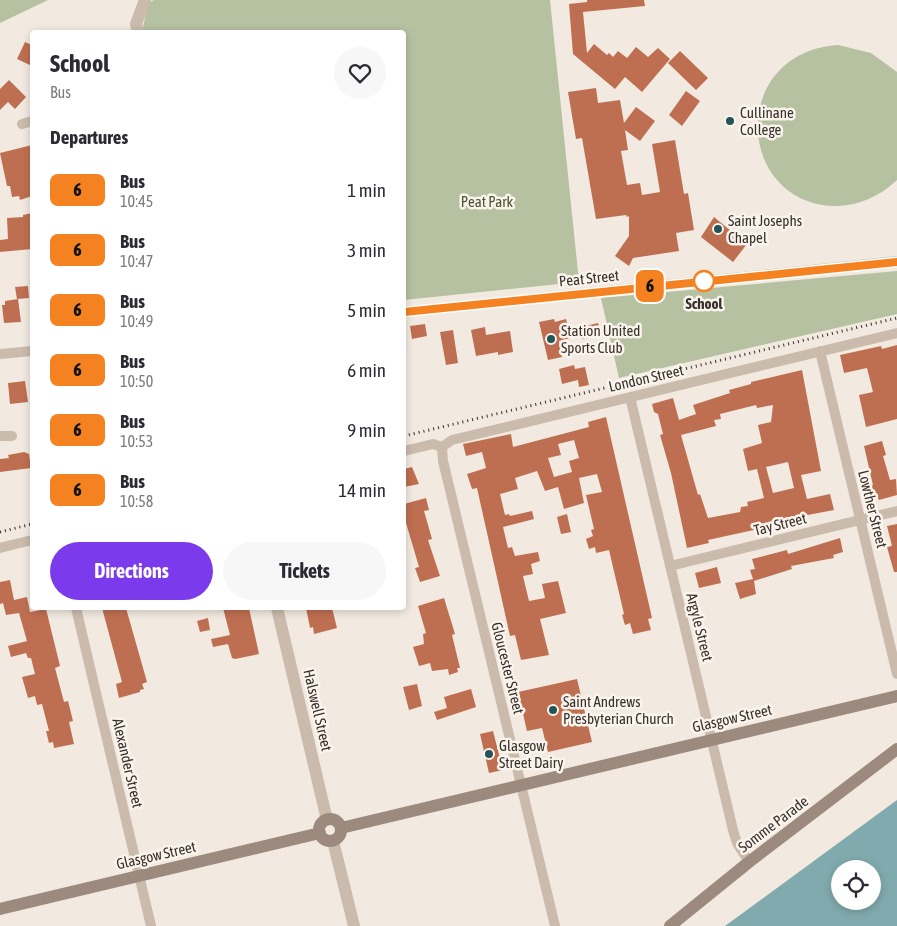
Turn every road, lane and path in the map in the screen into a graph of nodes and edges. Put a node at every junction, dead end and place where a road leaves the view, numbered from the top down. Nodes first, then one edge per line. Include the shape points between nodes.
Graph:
1 (144, 2) edge
2 (138, 30) edge
3 (30, 122) edge
4 (22, 124) dead end
5 (897, 262) edge
6 (406, 312) edge
7 (897, 333) edge
8 (30, 351) edge
9 (820, 352) junction
10 (0, 354) edge
11 (630, 397) junction
12 (0, 436) edge
13 (12, 436) dead end
14 (442, 447) junction
15 (406, 451) edge
16 (897, 511) edge
17 (860, 520) junction
18 (30, 540) edge
19 (0, 548) edge
20 (670, 566) junction
21 (76, 610) edge
22 (277, 610) edge
23 (897, 674) edge
24 (897, 696) edge
25 (712, 740) junction
26 (897, 750) edge
27 (521, 785) junction
28 (326, 820) junction
29 (341, 828) junction
30 (320, 833) junction
31 (333, 841) junction
32 (749, 862) junction
33 (140, 876) junction
34 (0, 909) edge
35 (151, 926) edge
36 (354, 926) edge
37 (555, 926) edge
38 (670, 926) edge

1 - 2 street via 136,24
3 - 4 street
5 - 6 street, Peat Street
7 - 9 street, London Street
8 - 10 street
9 - 11 street, London Street
9 - 17 street, Lowther Street
11 - 14 street, London Street via 452,440
11 - 20 street, Argyle Street
12 - 13 street
14 - 15 street, London Street via 433,444
14 - 27 street, Gloucester Street
16 - 17 street, Tay Street
17 - 20 street, Tay Street
17 - 23 street, Lowther Street
18 - 19 street
20 - 25 street, Argyle Street
21 - 33 street, Alexander Street
22 - 28 street, Halswell Street
24 - 25 main road, Glasgow Street
25 - 27 main road, Glasgow Street
25 - 32 street, Argyle Street via 737,843
26 - 32 main road, Somme Parade
27 - 29 main road, Glasgow Street
27 - 37 street, Gloucester Street
28 - 29 main road via 334,820
28 - 30 main road
29 - 31 main road via 340,835
30 - 31 main road via 324,839
30 - 33 main road, Glasgow Street
31 - 36 street
32 - 38 main road, Somme Parade
33 - 34 main road, Glasgow Street
33 - 35 street, Alexander Street

